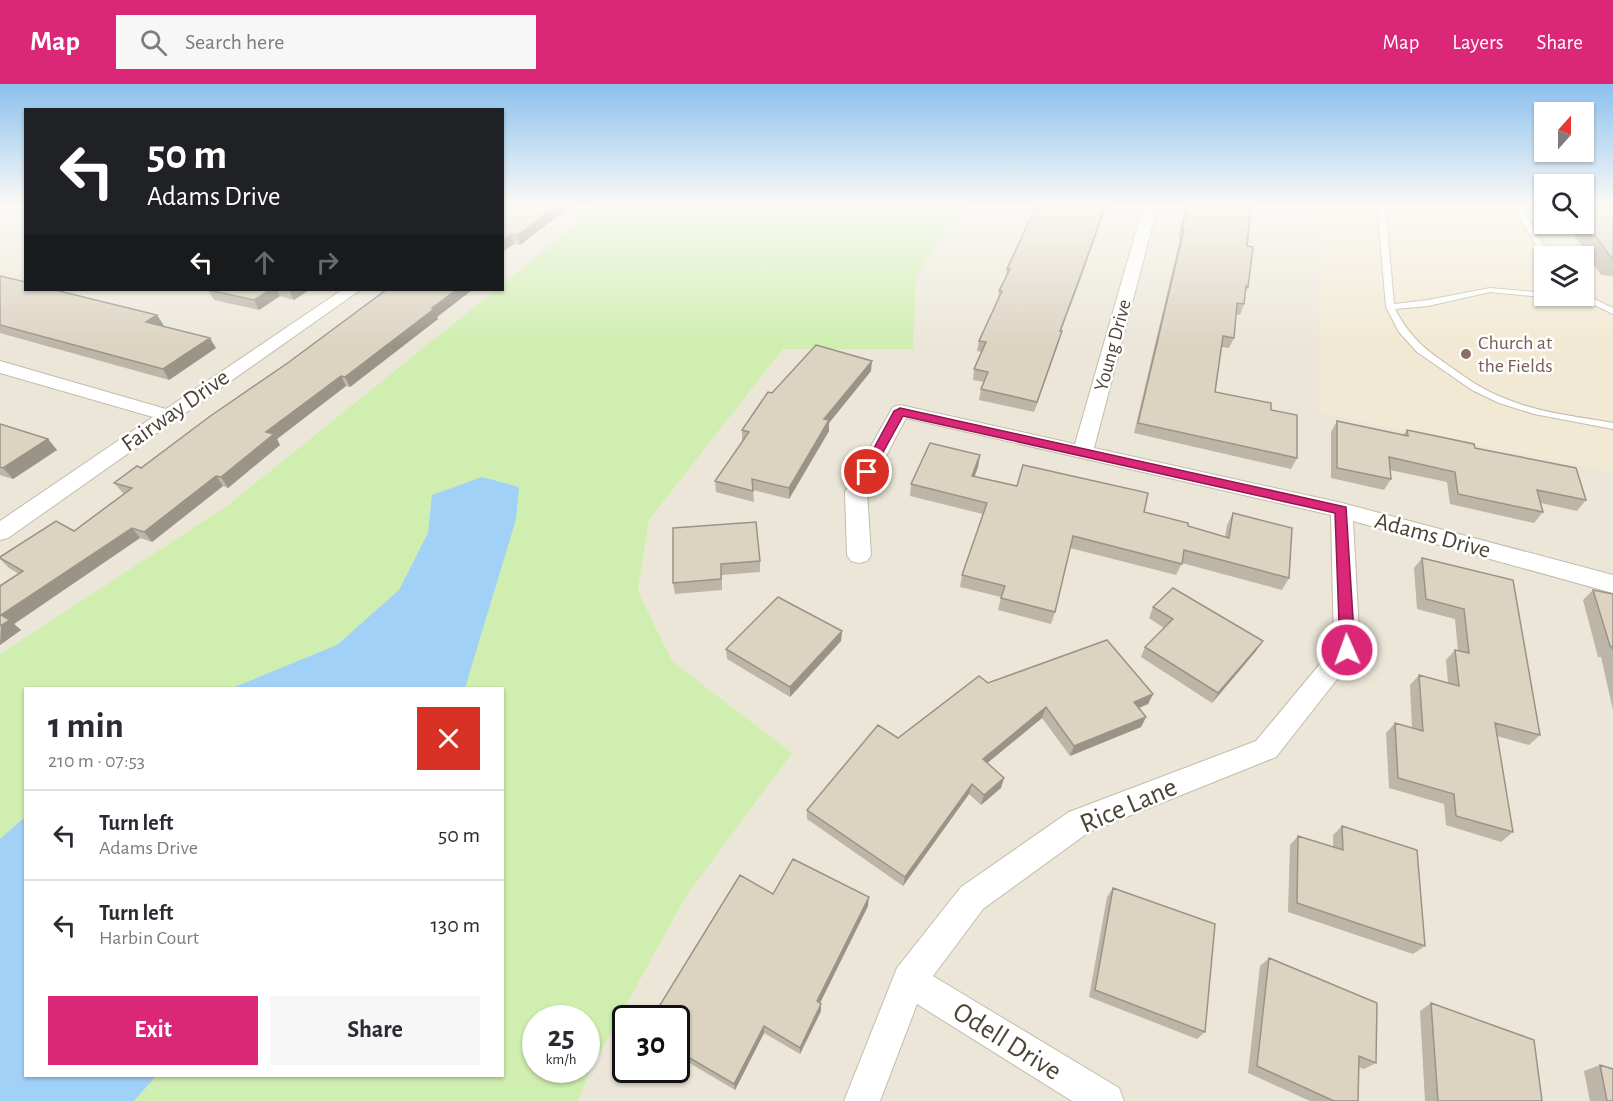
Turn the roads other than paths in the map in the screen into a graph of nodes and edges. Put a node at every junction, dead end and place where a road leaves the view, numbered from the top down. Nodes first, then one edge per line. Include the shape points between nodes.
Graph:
1 (1138, 251) edge
2 (1385, 251) edge
3 (350, 291) edge
4 (1534, 295) edge
5 (1594, 301) edge
6 (1594, 302) edge
7 (1613, 305) edge
8 (1390, 307) junction
9 (1613, 311) edge
10 (0, 367) edge
11 (166, 415) junction
12 (1613, 426) edge
13 (1083, 451) junction
14 (1342, 510) junction
15 (0, 532) edge
16 (859, 555) dead end
17 (1613, 584) edge
18 (909, 980) junction
19 (862, 1101) edge
20 (1106, 1101) edge

1 - 13 street, Young Drive
2 - 8 lane
3 - 11 street, Fairway Drive
4 - 8 lane via 1490,291
5 - 7 lane
6 - 9 lane
8 - 12 lane via 1402,330 1420,350 1475,388 1534,411
10 - 11 street
11 - 15 street, Fairway Drive
13 - 14 street, Adams Drive
13 - 16 street, Adams Drive via 900,411 856,492
14 - 17 street, Adams Drive
14 - 18 street, Rice Lane via 1347,650 1266,749 1079,822 972,898
18 - 19 street, Rice Lane
18 - 20 street, Odell Drive

